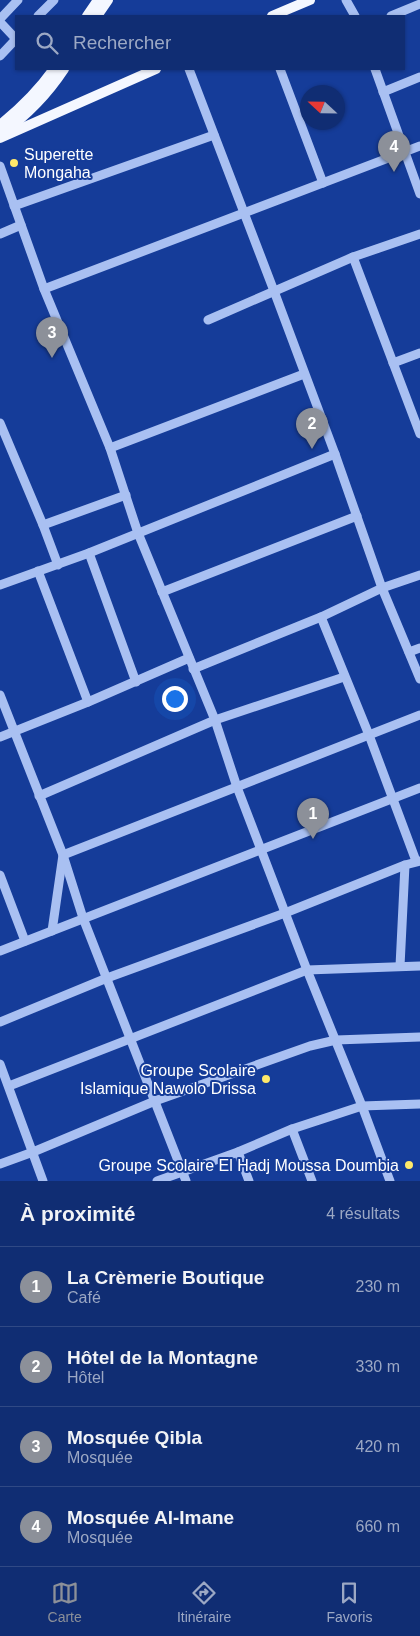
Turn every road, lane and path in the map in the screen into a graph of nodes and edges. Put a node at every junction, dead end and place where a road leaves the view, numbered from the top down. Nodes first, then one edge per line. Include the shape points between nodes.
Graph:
1 (18, 0) edge
2 (54, 0) edge
3 (98, 0) edge
4 (108, 0) edge
5 (310, 0) edge
6 (346, 0) edge
7 (297, 3) edge
8 (420, 4) edge
9 (39, 15) edge
10 (88, 15) edge
11 (99, 15) edge
12 (274, 15) edge
13 (354, 15) edge
14 (393, 15) edge
15 (0, 21) edge
16 (15, 38) edge
17 (15, 40) edge
18 (0, 56) edge
19 (154, 70) edge
20 (189, 70) edge
21 (280, 70) edge
22 (375, 70) edge
23 (56, 71) edge
24 (420, 77) edge
25 (384, 92) junction
26 (42, 98) junction
27 (51, 116) junction
28 (0, 125) edge
29 (0, 134) edge
30 (214, 135) junction
31 (0, 138) edge
32 (420, 146) edge
33 (405, 151) junction
34 (0, 166) edge
35 (323, 183) junction
36 (420, 194) edge
37 (14, 206) junction
38 (244, 212) junction
39 (21, 225) junction
40 (0, 234) edge
41 (420, 234) edge
42 (353, 257) junction
43 (44, 289) junction
44 (274, 291) junction
45 (208, 320) dead end
46 (420, 353) edge
47 (393, 363) junction
48 (304, 374) junction
49 (0, 423) edge
50 (420, 434) edge
51 (110, 448) junction
52 (335, 454) junction
53 (126, 495) junction
54 (357, 516) junction
55 (43, 525) junction
56 (138, 533) junction
57 (89, 553) junction
58 (58, 564) junction
59 (38, 571) junction
60 (420, 575) edge
61 (0, 585) edge
62 (382, 588) junction
63 (162, 592) junction
64 (321, 617) junction
65 (420, 648) edge
66 (409, 652) junction
67 (189, 658) junction
68 (193, 669) junction
69 (344, 677) junction
70 (420, 679) edge
71 (136, 682) junction
72 (0, 695) edge
73 (88, 702) junction
74 (420, 715) edge
75 (215, 720) junction
76 (13, 731) junction
77 (369, 735) junction
78 (0, 737) edge
79 (236, 788) junction
80 (420, 788) edge
81 (39, 796) junction
82 (393, 799) junction
83 (260, 849) junction
84 (63, 855) junction
85 (418, 861) edge
86 (405, 865) junction
87 (1, 880) edge
88 (285, 913) junction
89 (83, 918) junction
90 (52, 931) junction
91 (24, 941) junction
92 (0, 951) edge
93 (400, 966) junction
94 (420, 966) edge
95 (307, 970) junction
96 (107, 978) junction
97 (0, 1022) edge
98 (420, 1037) edge
99 (131, 1038) junction
100 (336, 1040) junction
101 (0, 1064) edge
102 (9, 1086) junction
103 (155, 1101) junction
104 (420, 1104) edge
105 (362, 1106) junction
106 (292, 1130) junction
107 (33, 1152) junction
108 (238, 1152) junction
109 (0, 1164) edge
110 (182, 1171) junction
111 (43, 1181) edge
112 (157, 1181) edge
113 (186, 1181) edge
114 (249, 1181) edge
115 (312, 1181) edge
116 (390, 1181) edge

1 - 15 street
2 - 9 street
3 - 10 main road
4 - 11 main road
5 - 7 main road
6 - 13 street
7 - 12 main road
8 - 14 street
15 - 16 street
17 - 18 street
19 - 27 main road
20 - 30 street
21 - 35 street
22 - 25 street
23 - 26 main road
23 - 28 main road
24 - 25 street
25 - 33 street
26 - 27 main road via 44,111
26 - 29 main road
27 - 31 main road
30 - 37 street
30 - 38 street
32 - 33 street
33 - 35 street
33 - 36 street
34 - 37 street
35 - 38 street
37 - 39 street
38 - 43 street
38 - 44 street
39 - 40 street
39 - 43 street
41 - 42 street
42 - 44 street
42 - 47 street
43 - 51 street
44 - 45 street
44 - 48 street
46 - 47 street
47 - 50 street
48 - 51 street
48 - 52 street
49 - 55 street
51 - 53 street
52 - 54 street
52 - 56 street
53 - 55 street
53 - 56 street
54 - 62 street
54 - 63 street
55 - 58 street
56 - 57 street
56 - 63 street
57 - 58 street
57 - 71 street
58 - 59 street
59 - 61 street
59 - 73 street
60 - 62 street
62 - 64 street
62 - 66 street
63 - 67 street
64 - 68 street
64 - 69 street
65 - 66 street
66 - 70 street
67 - 68 street
67 - 71 street
68 - 75 street
69 - 75 street
69 - 77 street
71 - 73 street
72 - 76 street
73 - 76 street
74 - 77 street
75 - 79 street
75 - 81 street
76 - 78 street
76 - 81 street
77 - 79 street
77 - 82 street
79 - 83 street
79 - 84 street
80 - 82 street
81 - 84 street
82 - 83 street
82 - 85 street
83 - 88 street
83 - 89 street
84 - 89 street
84 - 90 street
85 - 86 street
86 - 88 street
86 - 93 street
87 - 91 street
88 - 95 street
88 - 96 street
89 - 90 street
89 - 96 street
90 - 91 street
91 - 92 street
93 - 94 street
93 - 95 street
95 - 99 street
95 - 100 street
96 - 97 street
96 - 99 street
98 - 100 street
99 - 102 street
99 - 103 street
100 - 103 street via 310,1046
100 - 105 street
101 - 102 street
102 - 107 street
103 - 107 street
103 - 110 street
104 - 105 street
105 - 106 street
105 - 116 street
106 - 108 street
106 - 115 street
107 - 109 street
107 - 111 street
108 - 110 street
108 - 114 street
110 - 112 street
110 - 113 street

